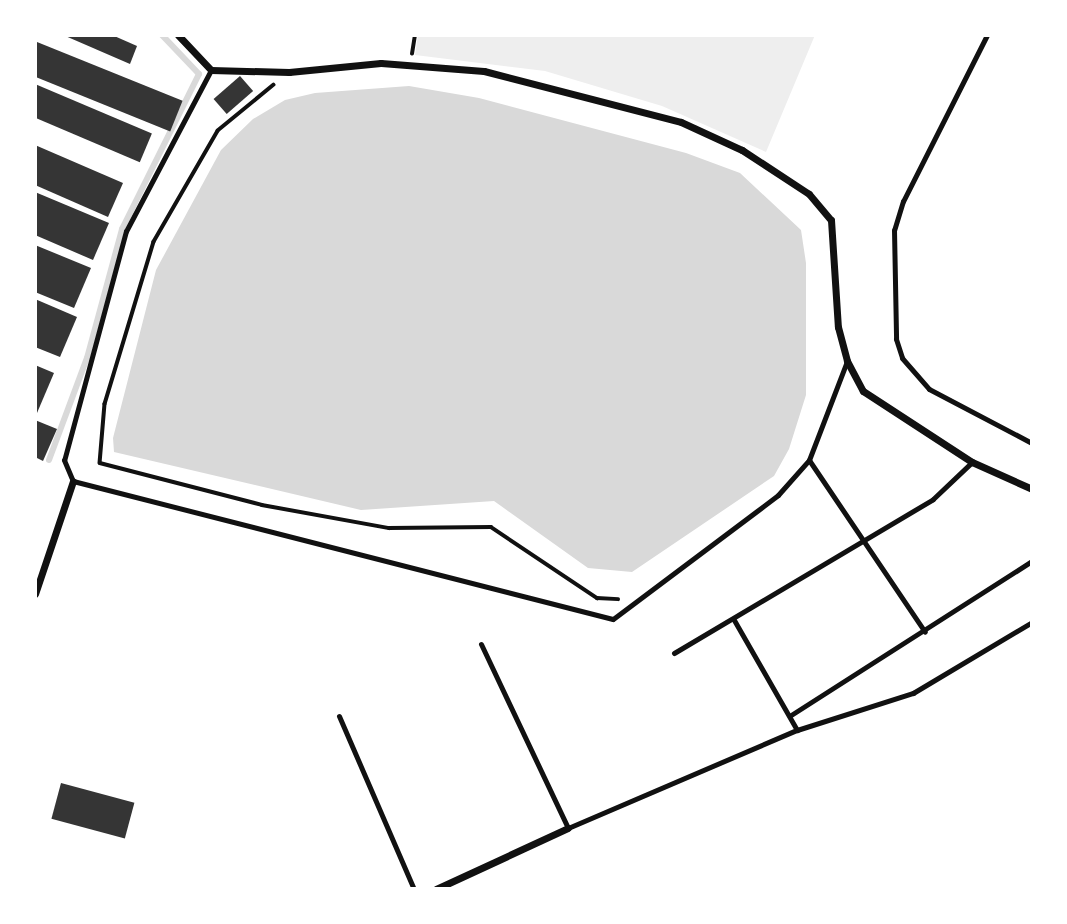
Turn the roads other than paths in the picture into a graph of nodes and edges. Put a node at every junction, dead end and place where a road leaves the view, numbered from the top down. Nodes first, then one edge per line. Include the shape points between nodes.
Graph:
1 (178, 35) edge
2 (986, 35) edge
3 (211, 69) junction
4 (847, 361) junction
5 (1032, 443) edge
6 (809, 460) junction
7 (972, 462) junction
8 (73, 481) junction
9 (1032, 489) edge
10 (863, 540) junction
11 (1032, 561) edge
12 (35, 594) edge
13 (734, 620) junction
14 (1032, 622) edge
15 (925, 632) junction
16 (481, 644) dead end
17 (674, 653) dead end
18 (791, 715) junction
19 (340, 716) dead end
20 (797, 730) junction
21 (568, 828) junction
22 (414, 889) edge
23 (436, 889) edge

1 - 3 street
2 - 5 lane via 902,201 894,230 896,339 902,358 929,389
3 - 4 street via 289,72 381,64 484,71 681,122 742,150 809,194 831,220 838,327
3 - 8 lane via 126,231 64,460
4 - 6 lane
4 - 7 street via 863,391
6 - 8 lane via 778,495 613,619
6 - 10 lane
7 - 9 street
7 - 10 lane via 933,499
8 - 12 street
10 - 13 lane
10 - 15 lane
11 - 15 lane
13 - 17 lane
13 - 18 lane
14 - 20 lane via 913,693 828,724
15 - 18 lane
16 - 21 lane
18 - 20 lane
19 - 22 lane
20 - 21 lane
21 - 23 street

